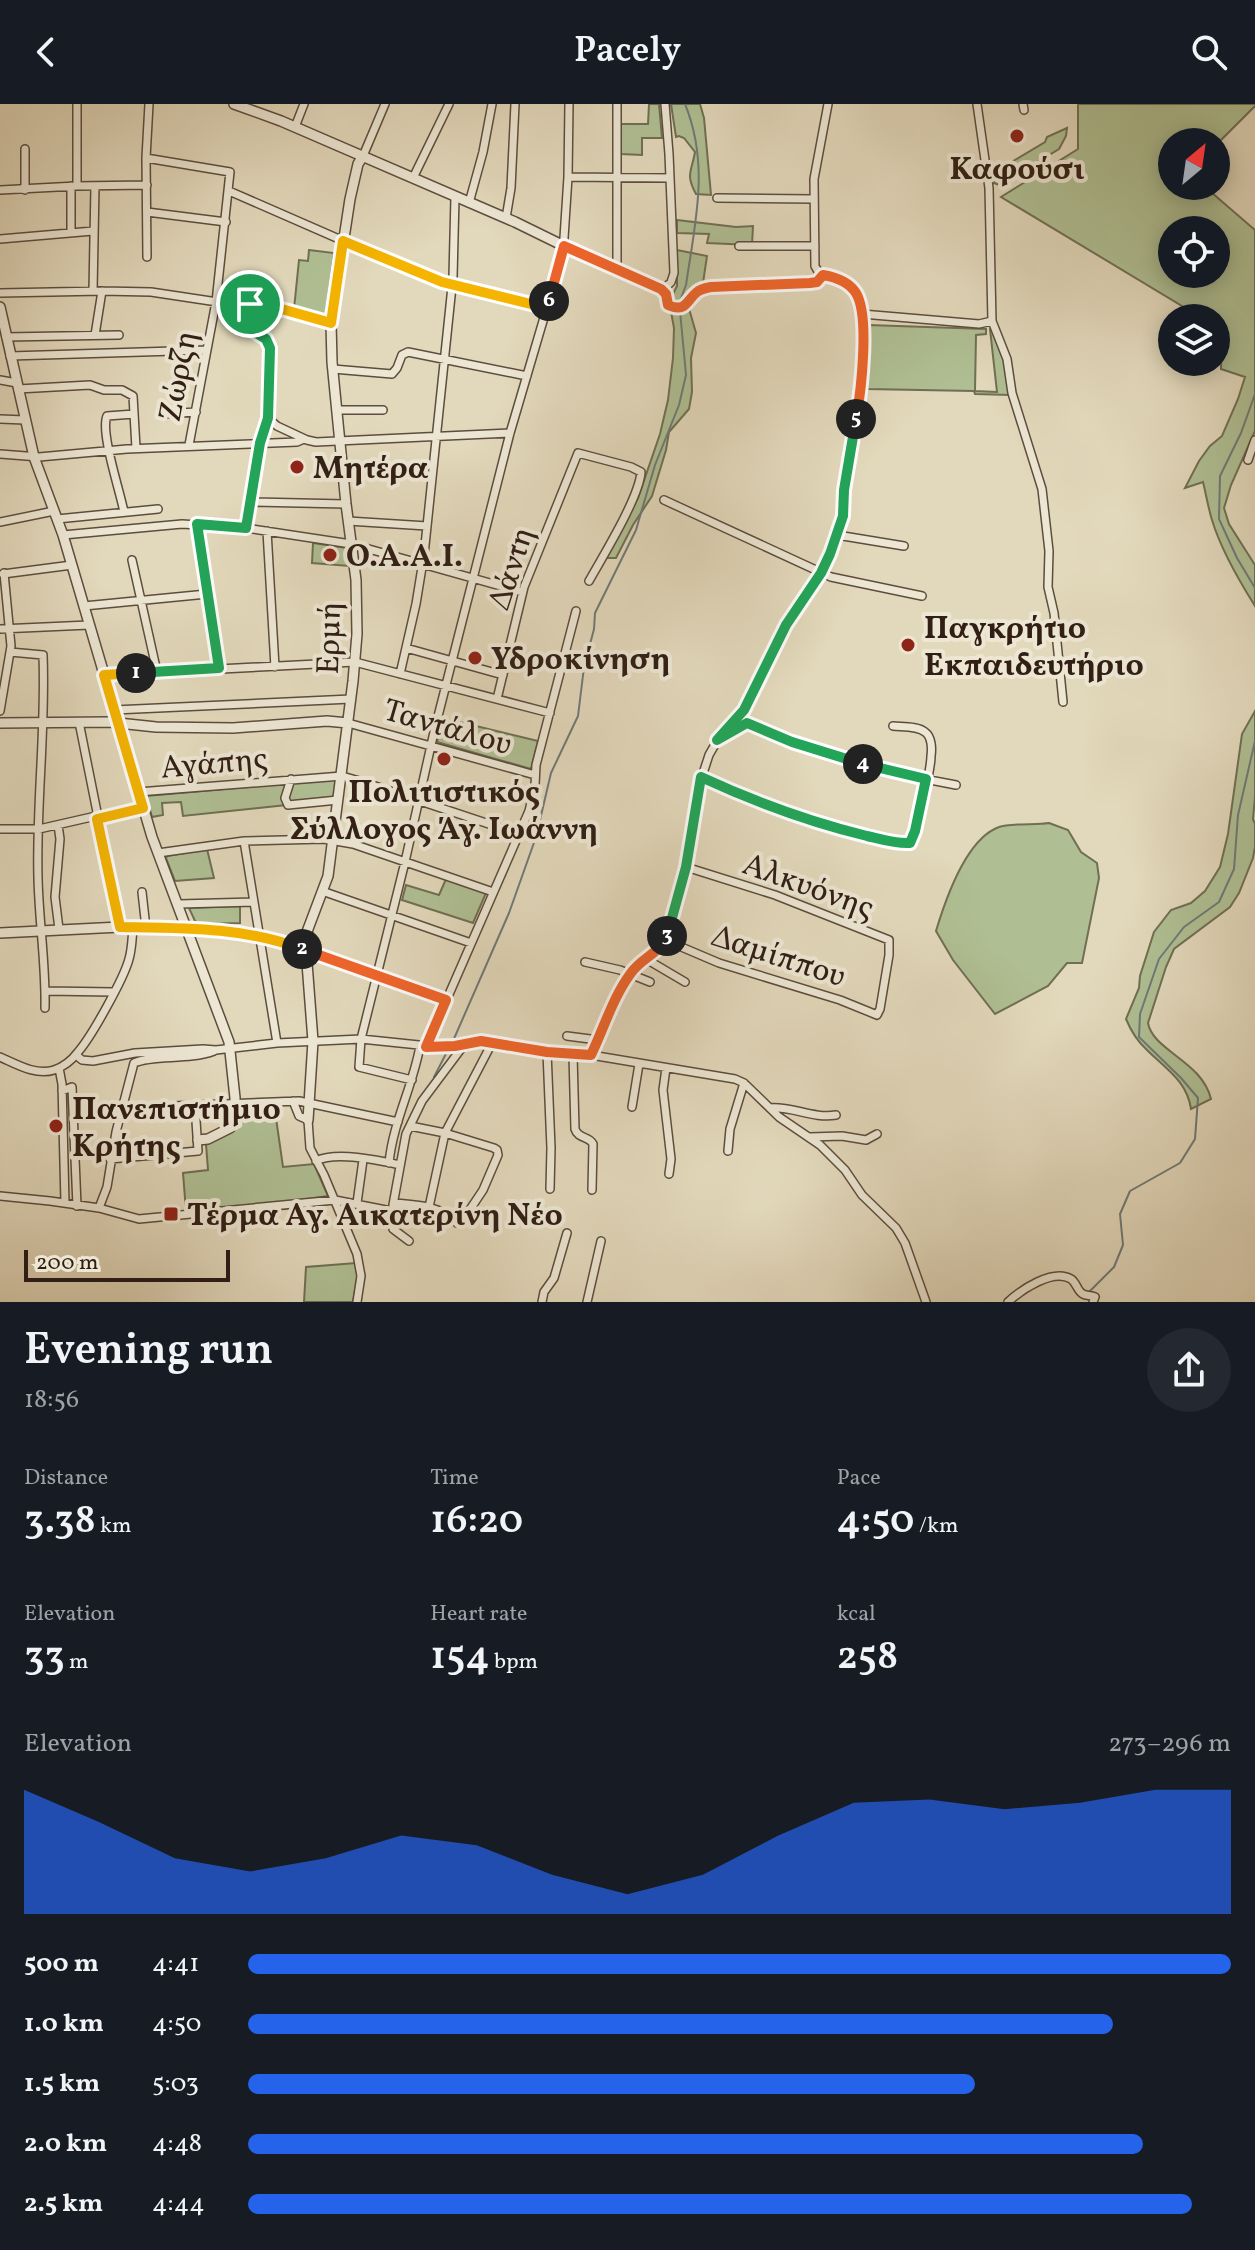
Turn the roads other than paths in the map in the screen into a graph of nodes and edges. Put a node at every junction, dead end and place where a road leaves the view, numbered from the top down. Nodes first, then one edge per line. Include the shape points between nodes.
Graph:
1 (77, 104) edge
2 (149, 104) edge
3 (234, 104) edge
4 (304, 104) edge
5 (385, 104) edge
6 (443, 104) edge
7 (449, 104) edge
8 (492, 104) edge
9 (515, 104) edge
10 (569, 104) edge
11 (617, 104) edge
12 (665, 104) edge
13 (828, 104) edge
14 (977, 104) edge
15 (444, 114) junction
16 (295, 127) junction
17 (25, 149) dead end
18 (363, 156) junction
19 (146, 158) junction
20 (568, 177) junction
21 (413, 178) junction
22 (617, 178) junction
23 (670, 178) junction
24 (147, 185) junction
25 (74, 186) junction
26 (95, 186) junction
27 (0, 190) edge
28 (25, 190) junction
29 (229, 191) junction
30 (455, 197) junction
31 (717, 198) dead end
32 (813, 199) junction
33 (469, 203) junction
34 (147, 212) junction
35 (506, 218) junction
36 (226, 222) junction
37 (93, 231) junction
38 (71, 232) junction
39 (0, 239) edge
40 (343, 241) junction
41 (564, 246) junction
42 (739, 246) dead end
43 (815, 246) junction
44 (147, 257) dead end
45 (617, 270) junction
46 (823, 275) junction
47 (452, 285) junction
48 (663, 290) junction
49 (98, 291) junction
50 (0, 293) edge
51 (216, 302) junction
52 (250, 304) junction
53 (0, 307) edge
54 (547, 308) junction
55 (862, 314) junction
56 (992, 321) junction
57 (331, 323) junction
58 (95, 335) junction
59 (119, 335) dead end
60 (6, 337) junction
61 (207, 350) junction
62 (10, 356) junction
63 (443, 358) junction
64 (333, 369) junction
65 (527, 376) junction
66 (0, 380) edge
67 (17, 386) junction
68 (337, 410) junction
69 (383, 410) dead end
70 (196, 412) junction
71 (134, 414) junction
72 (161, 414) dead end
73 (268, 418) junction
74 (0, 419) edge
75 (25, 420) junction
76 (510, 433) junction
77 (435, 436) junction
78 (304, 439) junction
79 (1255, 440) edge
80 (340, 441) junction
81 (260, 443) junction
82 (189, 445) junction
83 (136, 448) junction
84 (109, 451) junction
85 (0, 454) edge
86 (34, 457) junction
87 (1248, 460) dead end
88 (664, 500) dead end
89 (249, 502) junction
90 (346, 504) junction
91 (158, 509) dead end
92 (124, 512) junction
93 (56, 515) junction
94 (348, 521) junction
95 (0, 522) edge
96 (197, 524) junction
97 (427, 526) junction
98 (246, 528) junction
99 (267, 531) junction
100 (63, 535) junction
101 (837, 535) junction
102 (351, 544) junction
103 (904, 546) dead end
104 (132, 560) dead end
105 (423, 563) junction
106 (72, 565) junction
107 (821, 573) junction
108 (2, 574) edge
109 (473, 578) junction
110 (589, 581) dead end
111 (522, 592) junction
112 (207, 594) junction
113 (922, 596) dead end
114 (141, 600) junction
115 (84, 606) junction
116 (576, 611) dead end
117 (89, 625) junction
118 (10, 628) junction
119 (0, 629) edge
120 (406, 648) junction
121 (10, 652) junction
122 (452, 661) junction
123 (355, 662) junction
124 (275, 667) junction
125 (219, 668) junction
126 (157, 672) junction
127 (400, 674) junction
128 (104, 675) junction
129 (503, 675) junction
130 (445, 686) junction
131 (2, 689) edge
132 (351, 699) junction
133 (497, 699) junction
134 (1063, 702) dead end
135 (114, 710) junction
136 (0, 711) edge
137 (550, 713) junction
138 (44, 722) junction
139 (79, 722) junction
140 (0, 723) edge
141 (118, 723) junction
142 (348, 723) junction
143 (893, 726) dead end
144 (717, 740) junction
145 (432, 745) junction
146 (535, 775) junction
147 (342, 776) junction
148 (701, 777) junction
149 (291, 779) junction
150 (926, 779) junction
151 (956, 785) dead end
152 (138, 792) junction
153 (338, 800) junction
154 (419, 800) junction
155 (143, 808) junction
156 (97, 818) junction
157 (58, 825) junction
158 (0, 829) edge
159 (39, 829) junction
160 (519, 834) junction
161 (334, 840) junction
162 (244, 841) junction
163 (158, 853) junction
164 (405, 862) junction
165 (686, 867) junction
166 (322, 891) junction
167 (142, 892) dead end
168 (493, 892) junction
169 (254, 902) junction
170 (179, 904) junction
171 (391, 915) junction
172 (120, 927) junction
173 (133, 928) junction
174 (146, 928) junction
175 (59, 929) junction
176 (188, 929) junction
177 (41, 930) junction
178 (0, 933) edge
179 (259, 936) junction
180 (665, 940) junction
181 (471, 943) junction
182 (305, 950) junction
183 (646, 959) junction
184 (585, 962) dead end
185 (630, 974) junction
186 (378, 976) junction
187 (650, 982) dead end
188 (685, 982) dead end
189 (46, 991) junction
190 (113, 992) junction
191 (446, 1000) junction
192 (45, 1008) dead end
193 (878, 1013) joint
194 (567, 1036) dead end
195 (361, 1039) junction
196 (598, 1040) junction
197 (313, 1041) junction
198 (277, 1043) junction
199 (492, 1043) junction
200 (464, 1045) junction
201 (423, 1046) junction
202 (230, 1048) junction
203 (547, 1052) junction
204 (76, 1055) junction
205 (573, 1055) junction
206 (591, 1055) junction
207 (0, 1057) edge
208 (137, 1057) junction
209 (639, 1064) junction
210 (59, 1068) junction
211 (666, 1068) junction
212 (412, 1080) junction
213 (744, 1083) junction
214 (62, 1091) junction
215 (293, 1101) junction
216 (309, 1103) junction
217 (236, 1104) junction
218 (195, 1106) junction
219 (632, 1107) dead end
220 (123, 1108) junction
221 (770, 1108) junction
222 (836, 1115) dead end
223 (308, 1120) junction
224 (398, 1122) junction
225 (410, 1126) junction
226 (445, 1133) junction
227 (877, 1134) dead end
228 (810, 1137) junction
229 (198, 1140) junction
230 (728, 1151) dead end
231 (110, 1159) junction
232 (363, 1160) junction
233 (316, 1161) junction
234 (389, 1163) junction
235 (400, 1165) junction
236 (669, 1174) dead end
237 (550, 1189) dead end
238 (592, 1190) dead end
239 (0, 1196) edge
240 (335, 1200) junction
241 (65, 1203) junction
242 (357, 1203) junction
243 (77, 1206) junction
244 (392, 1207) junction
245 (429, 1207) junction
246 (97, 1208) junction
247 (567, 1233) dead end
248 (409, 1241) dead end
249 (601, 1241) dead end
250 (1089, 1297) edge
251 (357, 1302) edge
252 (542, 1302) edge
253 (587, 1302) edge
254 (926, 1302) edge
255 (1008, 1302) edge

1 - 25 street
2 - 19 street
3 - 16 street
4 - 16 street
5 - 18 street
6 - 15 street
7 - 15 street
8 - 33 street
9 - 35 street
10 - 20 street
11 - 22 street
12 - 23 street
13 - 32 street
14 - 56 street via 989,188
15 - 21 street
16 - 18 street
17 - 28 street
18 - 21 street
18 - 40 street, Ερμή
19 - 24 street
19 - 29 street, Ζώρζη via 230,172
20 - 22 street
20 - 41 street
21 - 30 street
22 - 23 street
22 - 45 street
23 - 48 street via 673,277
24 - 26 street
24 - 34 street
25 - 26 street
25 - 28 street
25 - 38 street
26 - 37 street
27 - 28 street
29 - 36 street, Ζώρζη
29 - 40 street
30 - 33 street
30 - 47 street
31 - 32 street
32 - 43 street
33 - 35 street
34 - 36 street
34 - 44 street
35 - 41 street
36 - 51 street, Ζώρζη
37 - 38 street
37 - 49 street
38 - 39 street
40 - 47 street
40 - 57 street, Ερμή
41 - 45 street
41 - 54 street
42 - 43 street
43 - 46 street via 815,266
45 - 48 street
46 - 48 street via 817,282 706,288 678,308 669,306
46 - 55 street via 854,291
47 - 54 street
47 - 63 street
49 - 50 street
49 - 51 street
49 - 58 street
51 - 52 street
51 - 61 street, Ζώρζη
52 - 57 street
52 - 73 street via 250,329 270,348
53 - 60 street
54 - 65 street
55 - 56 street
55 - 101 street via 861,392
56 - 134 street via 1042,489
57 - 64 street, Ερμή
58 - 59 street
58 - 60 street
60 - 62 street
61 - 62 street
61 - 70 street, Ζώρζη
62 - 67 street
63 - 64 street via 406,352 391,374
63 - 65 street
63 - 77 street
64 - 68 street, Ερμή
65 - 76 street
66 - 67 street
67 - 71 street via 122,390 133,396
67 - 75 street
68 - 69 street
68 - 80 street, Ερμή
70 - 72 street
70 - 82 street, Ζώρζη
71 - 83 street
71 - 84 street via 106,417
73 - 78 street
73 - 81 street
74 - 75 street
75 - 86 street
76 - 77 street
76 - 109 street
77 - 80 street
77 - 97 street
78 - 80 street
78 - 81 street
79 - 87 street
80 - 90 street, Ερμή
81 - 82 street
81 - 89 street
82 - 83 street
83 - 84 street
84 - 86 street
84 - 92 street
85 - 86 street
86 - 93 street
88 - 107 street
89 - 90 street
89 - 98 street
90 - 94 street, Ερμή
91 - 92 street
92 - 93 street
93 - 95 street
93 - 100 street
94 - 97 street
94 - 102 street, Ερμή
96 - 98 street
96 - 100 street
96 - 112 street
97 - 105 street
98 - 99 street
99 - 102 street
99 - 124 street
100 - 106 street
101 - 103 street
101 - 107 street
102 - 105 street
102 - 123 street, Ερμή via 357,588
104 - 114 street
105 - 109 street
105 - 120 street
106 - 108 street
106 - 115 street
107 - 113 street
107 - 144 street via 786,625 744,710
108 - 118 street
109 - 111 street
109 - 122 street
110 - 111 street, Δάντη via 641,472 578,453
111 - 129 street, Δάντη
112 - 114 street
112 - 125 street
114 - 115 street
114 - 126 street
115 - 117 street
116 - 137 street
117 - 118 street
117 - 128 street
118 - 119 street
118 - 121 street
120 - 122 street
120 - 127 street
121 - 131 street
121 - 138 street via 43,655
122 - 129 street
122 - 130 street
123 - 124 street
123 - 127 street
123 - 132 street, Ερμή
124 - 125 street
125 - 126 street
126 - 128 street
127 - 130 street
128 - 135 street
129 - 133 street, Δάντη
130 - 133 street
130 - 145 street
131 - 136 street
132 - 135 street
132 - 142 street, Ερμή
133 - 137 street
135 - 141 street
137 - 146 street
138 - 139 street
138 - 140 street
138 - 159 street
139 - 141 street
139 - 156 street
141 - 142 street via 197,728
141 - 152 street
142 - 145 street, Ταντάλου
142 - 147 street, Ερμή
143 - 150 street via 927,734 931,755
144 - 148 street
144 - 150 street via 747,723 827,754
145 - 146 street, Ταντάλου
145 - 154 street
146 - 160 street via 531,807
147 - 149 street, Αγάπης
147 - 153 street, Ερμή
147 - 154 street
148 - 150 street via 790,814 907,844
148 - 165 street
149 - 152 street, Αγάπης
149 - 153 street via 286,804
150 - 151 street
152 - 155 street
153 - 161 street, Ερμή
154 - 160 street
154 - 164 street
155 - 156 street
155 - 163 street
156 - 157 street
156 - 172 street
157 - 159 street
157 - 175 street
158 - 159 street
159 - 177 street
160 - 168 street
161 - 162 street
161 - 164 street
161 - 166 street, Ερμή
162 - 163 street
162 - 169 street
163 - 170 street
164 - 168 street
164 - 171 street
165 - 180 street
165 - 193 street, Αλκυόνης via 889,940
166 - 171 street
166 - 182 street, Ερμή via 307,928
167 - 174 street
168 - 181 street
169 - 170 street
169 - 179 street
170 - 176 street
171 - 181 street
171 - 186 street
172 - 173 street
172 - 175 street
173 - 174 street
173 - 190 street via 129,959
174 - 176 street
175 - 177 street
176 - 179 street
176 - 202 street
177 - 178 street
177 - 189 street
179 - 182 street
179 - 198 street
180 - 183 street
180 - 193 street, Δαμίππου via 719,963
181 - 191 street
182 - 186 street
182 - 197 street, Ερμή
183 - 185 street
183 - 188 street
184 - 185 street
185 - 187 street
185 - 196 street
186 - 191 street
186 - 195 street
189 - 190 street
189 - 192 street
190 - 204 street
191 - 201 street
194 - 196 street
195 - 197 street
195 - 201 street
195 - 212 street via 359,1067
196 - 206 street
197 - 198 street
197 - 216 street, Ερμή
198 - 202 street
199 - 200 street
199 - 203 street
199 - 226 street
200 - 201 street
200 - 225 street
201 - 212 street
202 - 208 street via 183,1058
202 - 217 street
203 - 205 street
203 - 237 street
204 - 208 street via 93,1061
204 - 210 street
205 - 206 street
205 - 238 street via 575,1129 593,1144
206 - 209 street
207 - 210 street via 41,1071
208 - 220 street
209 - 211 street
209 - 219 street
210 - 214 street
211 - 213 street
211 - 236 street
212 - 224 street
213 - 221 street
213 - 230 street
214 - 241 street
214 - 243 street via 72,1087
215 - 216 street
215 - 217 street
215 - 223 street via 299,1116
216 - 223 street, Ερμή
216 - 224 street
217 - 218 street
217 - 229 street via 232,1127
218 - 220 street
218 - 229 street
220 - 231 street
221 - 222 street
221 - 228 street
223 - 233 street via 308,1141
224 - 234 street
225 - 226 street
225 - 235 street
226 - 245 street
226 - 245 street via 496,1149 498,1155 463,1222
227 - 228 street via 866,1140
228 - 254 street via 901,1235
229 - 231 street via 198,1151
231 - 246 street via 107,1187
232 - 233 street
232 - 234 street
232 - 242 street
233 - 240 street
234 - 235 street
235 - 244 street
239 - 241 street
240 - 242 street
240 - 246 street via 143,1219
240 - 251 street via 360,1267
241 - 243 street
242 - 244 street
243 - 246 street
244 - 245 street
244 - 248 street via 393,1229
247 - 252 street
249 - 253 street
250 - 255 street via 1072,1280 1059,1277 1032,1284

